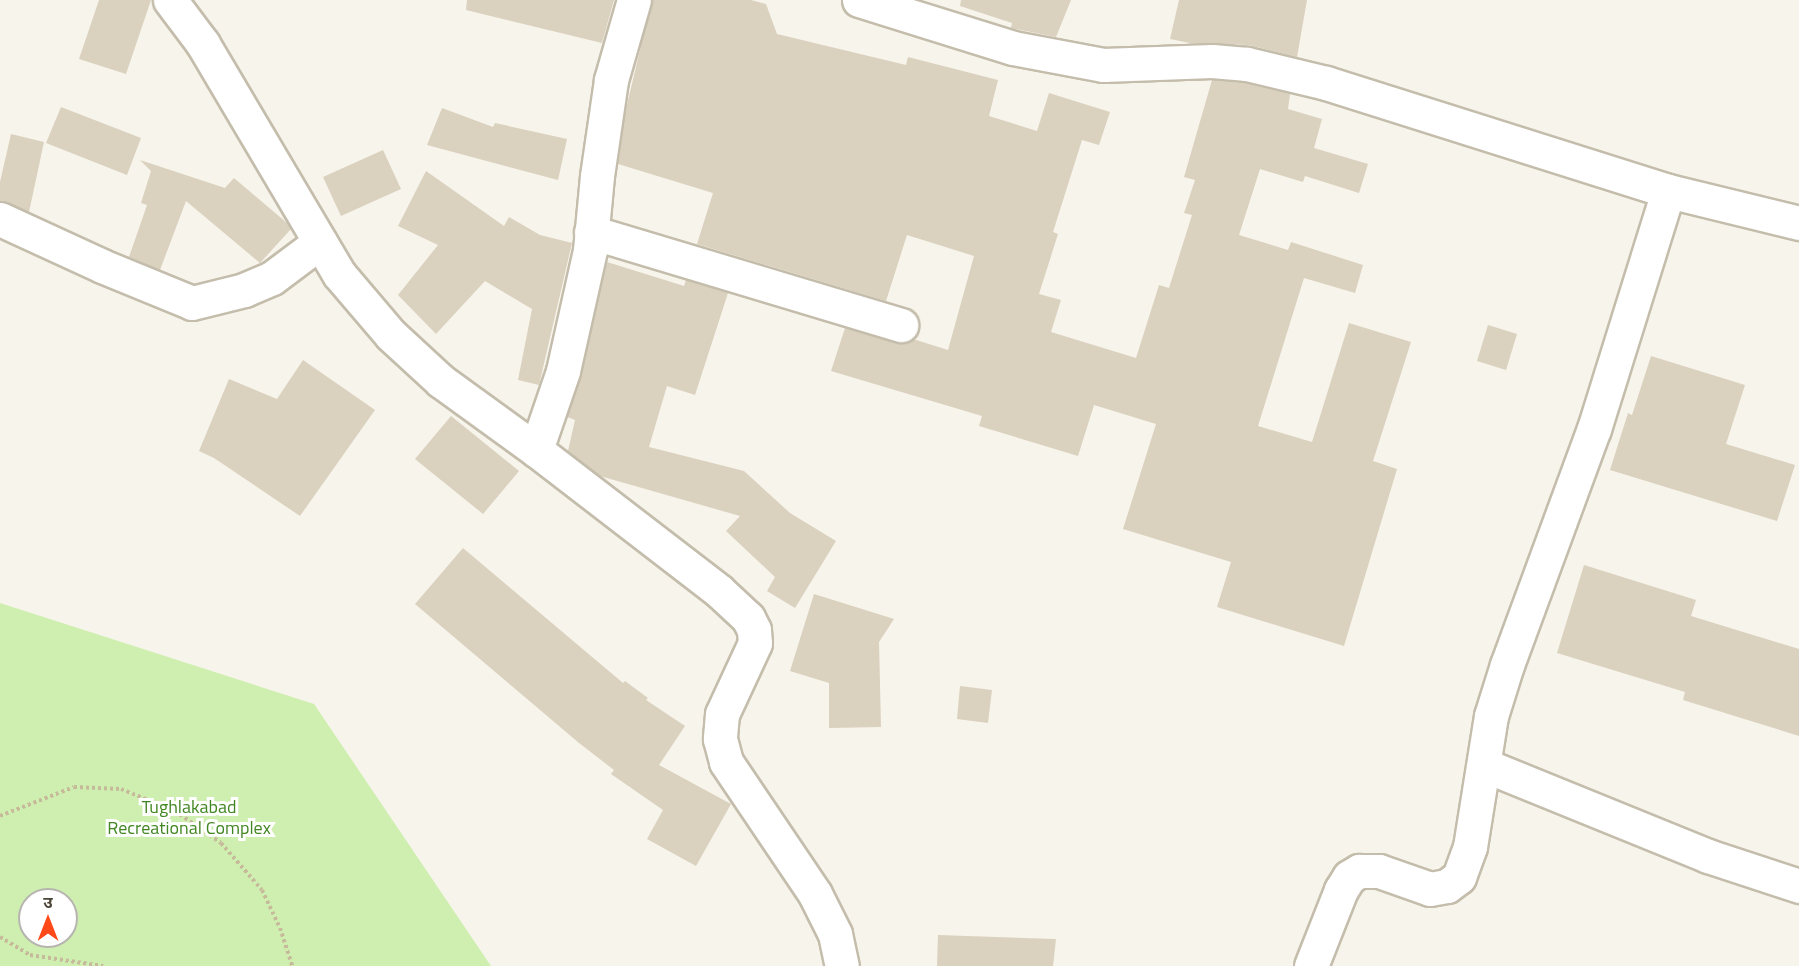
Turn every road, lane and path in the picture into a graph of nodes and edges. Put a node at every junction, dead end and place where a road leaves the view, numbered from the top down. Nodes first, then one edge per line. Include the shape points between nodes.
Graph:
1 (170, 0) edge
2 (634, 0) edge
3 (859, 0) edge
4 (1668, 191) junction
5 (0, 219) edge
6 (1799, 223) edge
7 (591, 232) junction
8 (320, 242) junction
9 (902, 325) dead end
10 (536, 450) junction
11 (1484, 765) junction
12 (0, 816) edge
13 (1799, 886) edge
14 (0, 937) edge
15 (102, 966) edge
16 (292, 966) edge
17 (842, 966) edge
18 (1311, 966) edge

1 - 8 street via 203,44
2 - 7 street via 611,80
3 - 4 street via 1013,48 1103,65 1212,61 1247,64 1326,83
4 - 6 street
4 - 11 street via 1594,429 1507,665 1491,716
5 - 8 street via 192,303 244,290 272,278
7 - 9 street
7 - 10 street via 563,371
8 - 10 street via 339,274 391,335 441,381
10 - 17 street via 719,591 748,618 755,643 722,714 720,739 726,762 815,894 835,934
11 - 13 street via 1708,856
11 - 18 street via 1470,847 1459,877 1447,886 1430,889 1379,871 1359,871 1349,877
12 - 16 path via 74,787 121,789 175,811 220,843 262,890
14 - 15 path via 30,955

